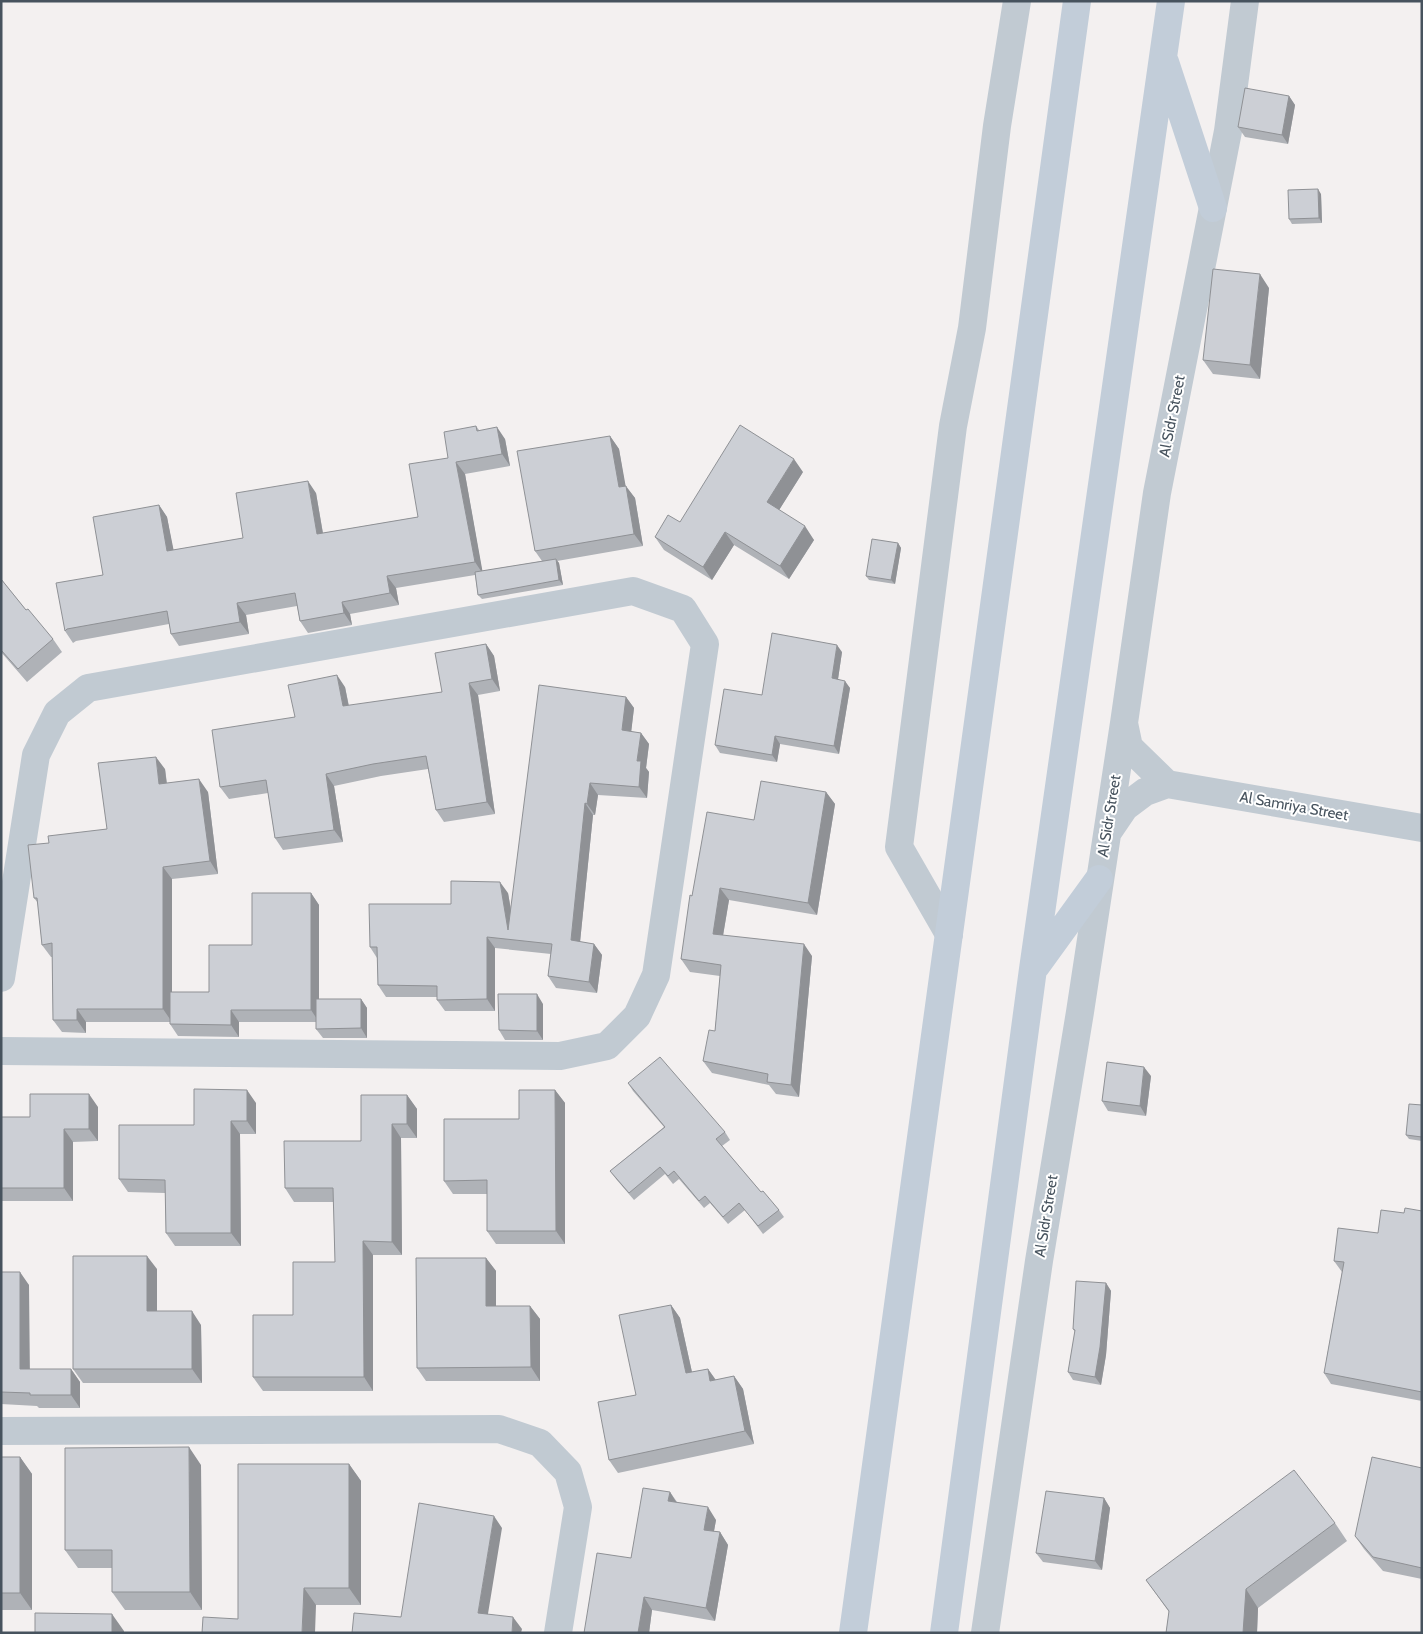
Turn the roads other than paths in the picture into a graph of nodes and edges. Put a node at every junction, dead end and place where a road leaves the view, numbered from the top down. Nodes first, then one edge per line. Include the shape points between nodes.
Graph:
1 (1018, 1) edge
2 (1077, 1) edge
3 (1171, 1) edge
4 (1245, 1) edge
5 (1163, 56) junction
6 (1213, 208) junction
7 (1124, 723) junction
8 (1167, 784) junction
9 (1422, 828) edge
10 (1106, 836) junction
11 (1100, 880) junction
12 (949, 934) junction
13 (1033, 969) junction
14 (1, 978) edge
15 (1, 1051) edge
16 (1, 1431) edge
17 (558, 1633) edge
18 (853, 1633) edge
19 (944, 1633) edge
20 (985, 1633) edge

1 - 12 street via 997,126 972,328 953,426 900,847
2 - 12 main road
3 - 5 main road
4 - 6 street, Al Sidr Street via 1228,130
5 - 6 main road
5 - 13 main road
6 - 7 street, Al Sidr Street via 1157,493
7 - 8 street via 1129,747
7 - 10 street, Al Sidr Street
8 - 9 street, Al Samriya Street
8 - 10 street via 1145,792 1125,807
10 - 11 street, Al Sidr Street
11 - 13 main road
11 - 20 street, Al Sidr Street via 1039,1261
12 - 18 main road
13 - 19 main road
14 - 15 street via 36,755 57,713 88,688 633,591 683,609 705,644 656,975 637,1016 607,1046 560,1056
16 - 17 street via 499,1429 540,1443 568,1472 578,1507

